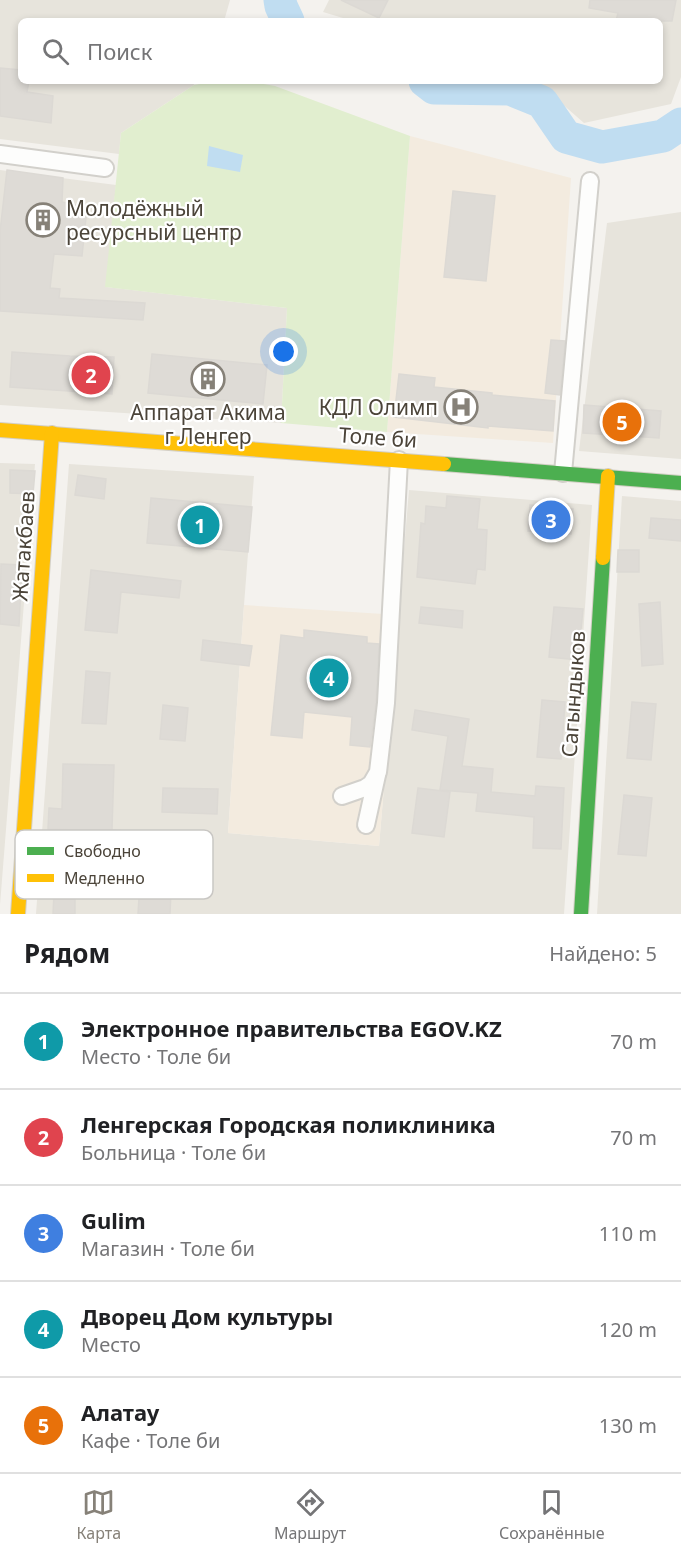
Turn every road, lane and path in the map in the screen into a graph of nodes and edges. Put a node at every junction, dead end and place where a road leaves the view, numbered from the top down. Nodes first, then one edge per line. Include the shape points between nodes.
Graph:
1 (0, 154) edge
2 (105, 168) dead end
3 (590, 181) dead end
4 (0, 430) edge
5 (52, 433) junction
6 (399, 460) junction
7 (563, 473) junction
8 (608, 476) junction
9 (681, 483) edge
10 (378, 772) junction
11 (342, 796) dead end
12 (366, 825) dead end
13 (24, 830) edge
14 (19, 899) edge
15 (18, 914) edge
16 (581, 914) edge

1 - 2 street
3 - 7 street
4 - 5 street, Толе би
5 - 6 street, Толе би
5 - 13 street, Жатакбаев
6 - 7 street, Толе би
6 - 10 street via 386,703
7 - 8 street, Толе би
8 - 9 street, Толе би
8 - 16 street, Сагындыков
10 - 11 street via 371,784
10 - 12 street
14 - 15 street, Жатакбаев

